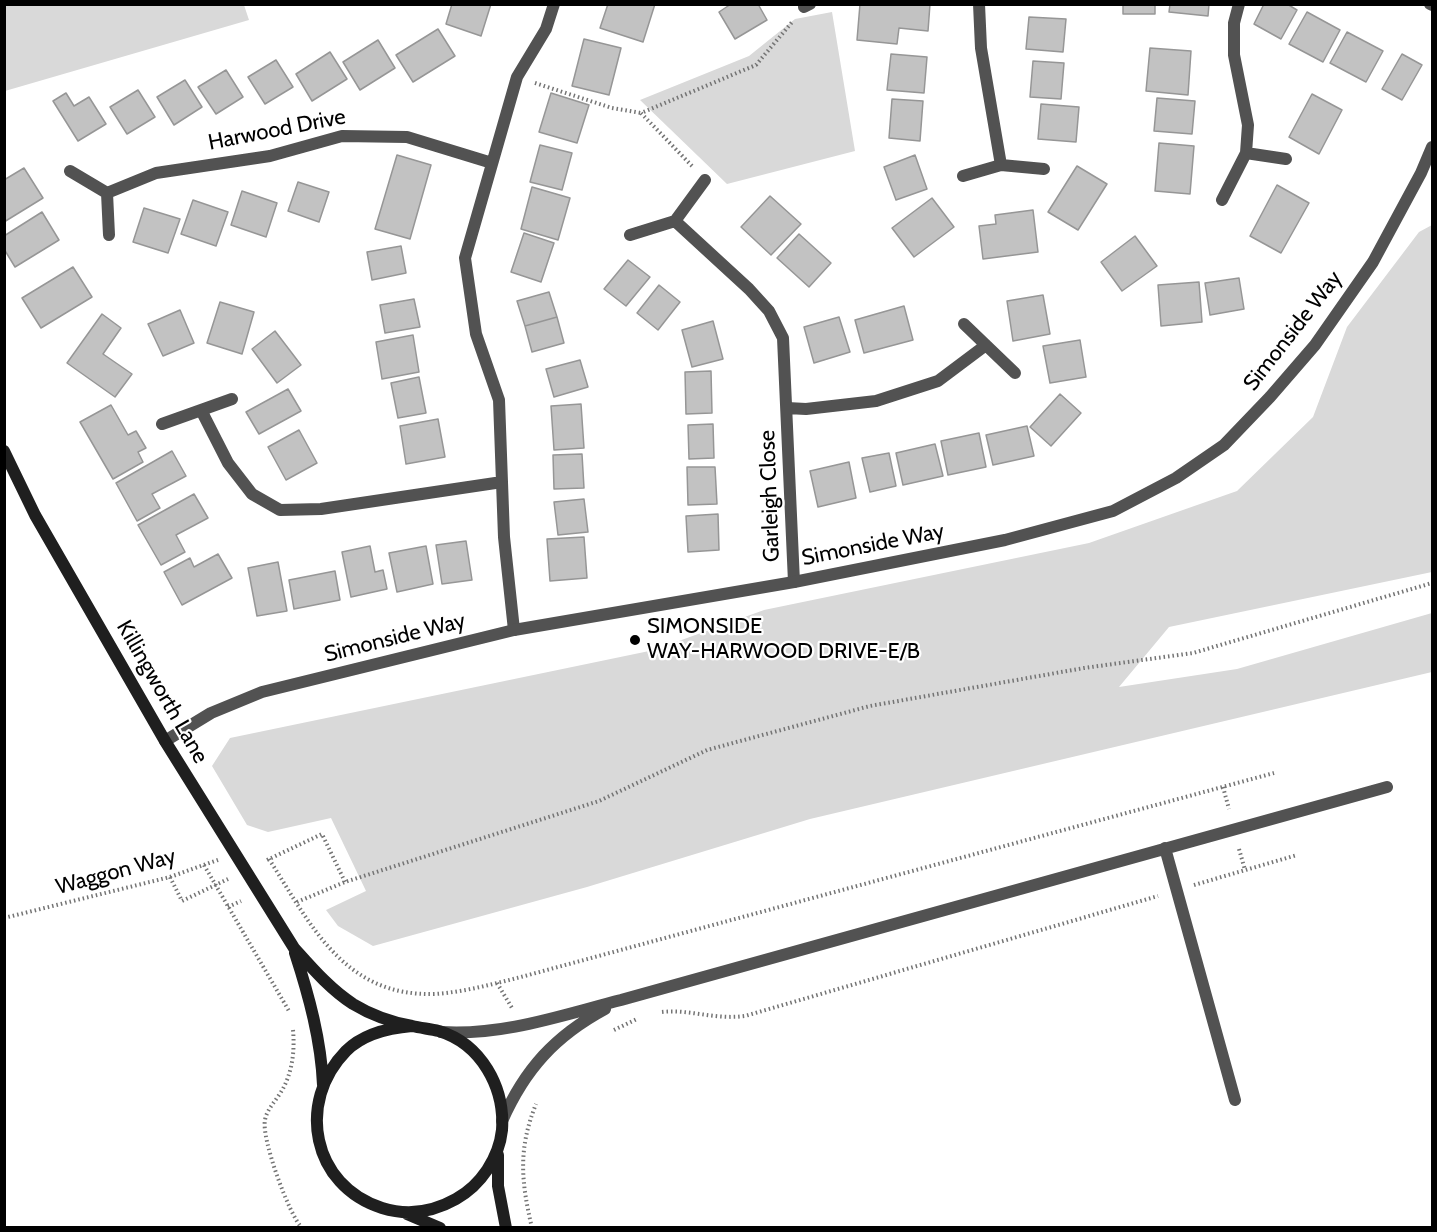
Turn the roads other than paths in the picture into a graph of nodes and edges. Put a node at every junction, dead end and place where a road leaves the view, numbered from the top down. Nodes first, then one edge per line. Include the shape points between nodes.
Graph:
1 (554, 4) edge
2 (979, 4) edge
3 (1239, 4) edge
4 (1432, 147) edge
5 (1246, 153) junction
6 (1286, 159) dead end
7 (492, 163) junction
8 (1002, 165) junction
9 (1044, 169) dead end
10 (70, 171) dead end
11 (963, 177) dead end
12 (705, 180) road end
13 (107, 193) junction
14 (1222, 200) dead end
15 (675, 221) junction
16 (109, 235) dead end
17 (630, 236) dead end
18 (964, 324) dead end
19 (986, 345) junction
20 (1015, 373) dead end
21 (232, 399) dead end
22 (787, 408) junction
23 (201, 410) junction
24 (162, 424) dead end
25 (4, 451) edge
26 (502, 482) junction
27 (794, 582) junction
28 (514, 630) junction
29 (165, 741) junction
30 (1387, 787) dead end
31 (1165, 848) junction
32 (294, 948) junction
33 (621, 1000) junction
34 (412, 1026) junction
35 (440, 1032) junction
36 (323, 1086) junction
37 (1235, 1100) dead end
38 (502, 1121) junction
39 (498, 1145) junction
40 (403, 1212) junction
41 (440, 1227) edge
42 (506, 1227) edge

1 - 7 street via 546,29 517,77
2 - 8 street via 981,48
3 - 5 street via 1234,23 1234,55 1248,125
4 - 27 street, Simonside Way via 1373,262 1316,345 1224,445 1176,478 1113,511 1005,540
5 - 6 street
5 - 14 street
7 - 13 street, Harwood Drive via 407,137 342,136 270,156 156,173
7 - 26 street via 465,258 476,334 499,400
8 - 9 street
8 - 11 street
10 - 13 street
12 - 15 street
13 - 16 street
15 - 17 street
15 - 22 street, Garleigh Close via 769,311 783,338
18 - 19 street
19 - 20 street
19 - 22 street, Garleigh Close via 938,381 876,400
21 - 23 street
22 - 27 street, Garleigh Close
23 - 24 street
23 - 26 street via 228,463 252,494 280,510 321,509
25 - 29 main road, Killingworth Lane via 35,515
26 - 28 street
27 - 28 street, Simonside Way
28 - 29 street, Simonside Way via 262,692 211,713
29 - 32 main road, Killingworth Lane
30 - 31 street
31 - 33 street
31 - 37 street
32 - 34 main road via 352,1003 386,1020
32 - 36 main road via 312,1010
33 - 35 street via 503,1029
33 - 38 street via 571,1030 540,1058 522,1080
34 - 35 main road
34 - 36 main road via 394,1027 361,1040 347,1050
35 - 38 main road via 462,1042 487,1067 501,1099
36 - 40 main road via 316,1117 322,1154 331,1170 357,1197 374,1206
38 - 39 main road
39 - 40 main road via 488,1169 464,1195 429,1210
39 - 42 main road via 498,1186
40 - 41 main road

